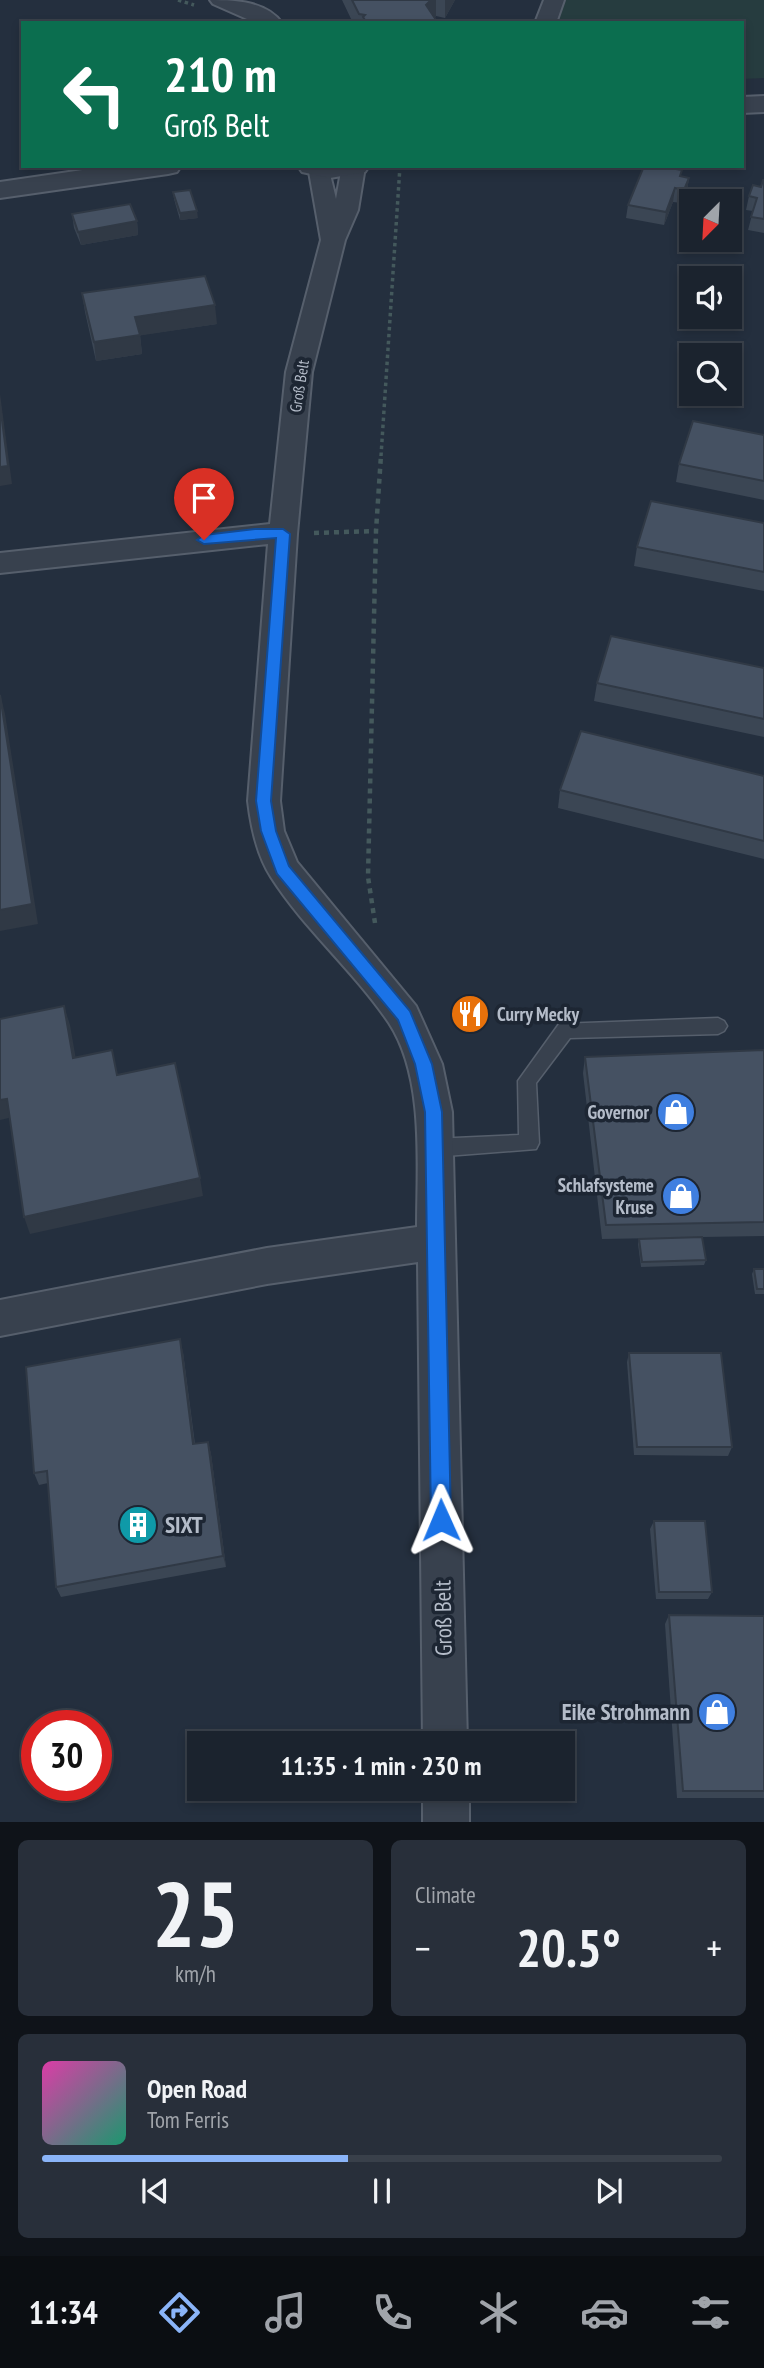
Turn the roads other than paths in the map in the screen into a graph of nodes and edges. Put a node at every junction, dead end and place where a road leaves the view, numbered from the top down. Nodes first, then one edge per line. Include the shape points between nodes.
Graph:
1 (220, 0) edge
2 (555, 0) edge
3 (268, 21) edge
4 (546, 21) edge
5 (764, 104) edge
6 (744, 105) edge
7 (154, 168) edge
8 (315, 168) edge
9 (355, 168) edge
10 (0, 190) edge
11 (333, 240) junction
12 (283, 534) junction
13 (0, 563) edge
14 (718, 1026) dead end
15 (433, 1148) junction
16 (437, 1242) junction
17 (0, 1318) edge
18 (445, 1731) edge
19 (446, 1801) edge
20 (446, 1822) edge

1 - 3 street
2 - 4 street
5 - 6 street
7 - 10 street
8 - 11 street, Groß Belt
9 - 11 street, Groß Belt via 346,210
11 - 12 street, Groß Belt via 299,372
12 - 13 street
12 - 15 street, Groß Belt via 264,801 268,831 282,869 404,1016 424,1064 433,1112
14 - 15 lane via 565,1030 527,1081 529,1143
15 - 16 street, Groß Belt
16 - 17 street via 267,1266
16 - 18 street, Groß Belt
19 - 20 street

